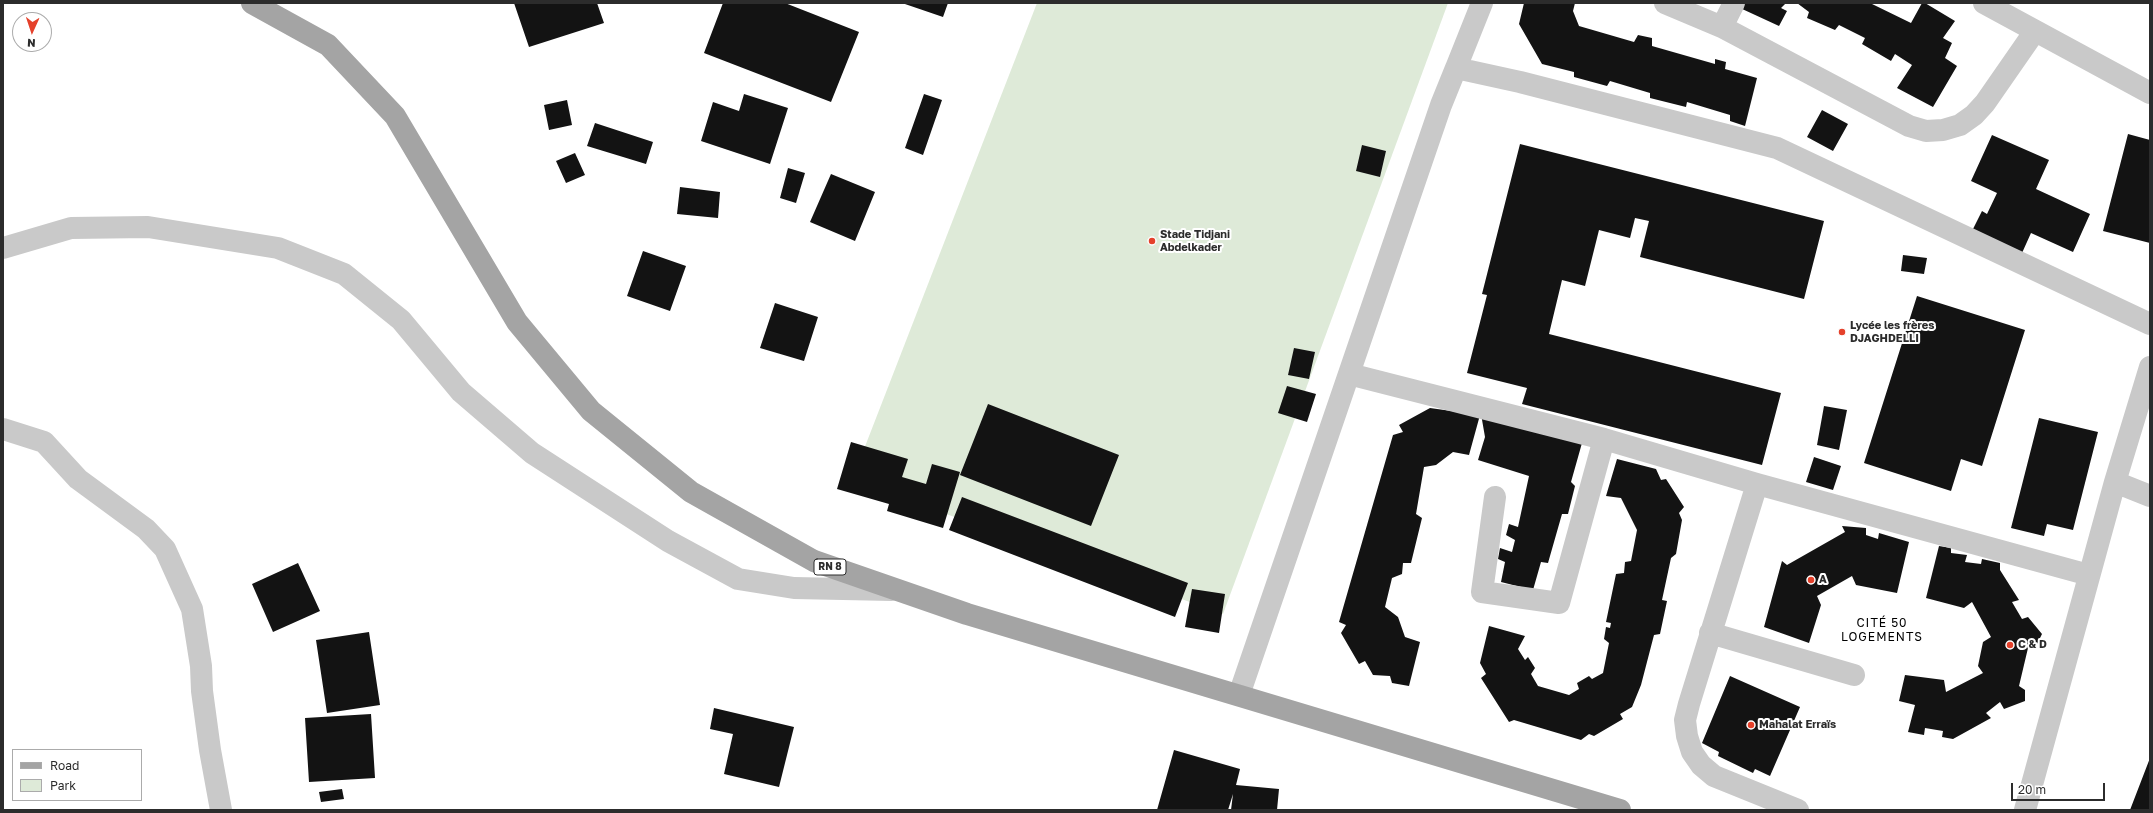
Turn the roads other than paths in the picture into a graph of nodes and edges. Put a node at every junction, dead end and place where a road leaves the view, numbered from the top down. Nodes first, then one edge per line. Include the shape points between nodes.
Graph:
1 (252, 3) edge
2 (1482, 3) edge
3 (1665, 3) edge
4 (1734, 3) edge
5 (1984, 3) edge
6 (1722, 27) junction
7 (2035, 31) junction
8 (1456, 68) junction
9 (2150, 93) edge
10 (3, 248) edge
11 (2150, 324) edge
12 (2150, 366) edge
13 (1349, 374) junction
14 (3, 429) edge
15 (1604, 439) junction
16 (2115, 482) junction
17 (1757, 484) junction
18 (2150, 496) edge
19 (1496, 497) dead end
20 (2089, 575) junction
21 (899, 590) junction
22 (1710, 633) junction
23 (1854, 675) dead end
24 (1239, 695) junction
25 (221, 810) edge
26 (1620, 810) edge
27 (1798, 810) edge
28 (2025, 810) edge

1 - 21 main road, RN 8 via 328,45 394,116 517,322 591,411 691,492 814,561
2 - 8 street
3 - 6 street
4 - 6 street
5 - 7 street
6 - 7 street via 1909,126 1926,130 1943,130 1960,125 1974,115
7 - 9 street
8 - 11 street via 1777,148
8 - 13 street via 1440,104
10 - 21 street via 71,228 140,227 278,248 344,274 401,320 461,392 532,452 668,541 738,579 794,588
12 - 16 street
13 - 15 street
13 - 24 street
14 - 25 street via 44,442 78,479 146,529 165,549 192,609 210,750
15 - 17 street
15 - 19 street via 1559,603 1482,592
16 - 18 street
16 - 20 street
17 - 20 street
17 - 22 street
20 - 28 street
21 - 24 main road, RN 8 via 968,614
22 - 23 street
22 - 27 street via 1686,720 1692,752 1701,765 1714,776
24 - 26 main road, RN 8

